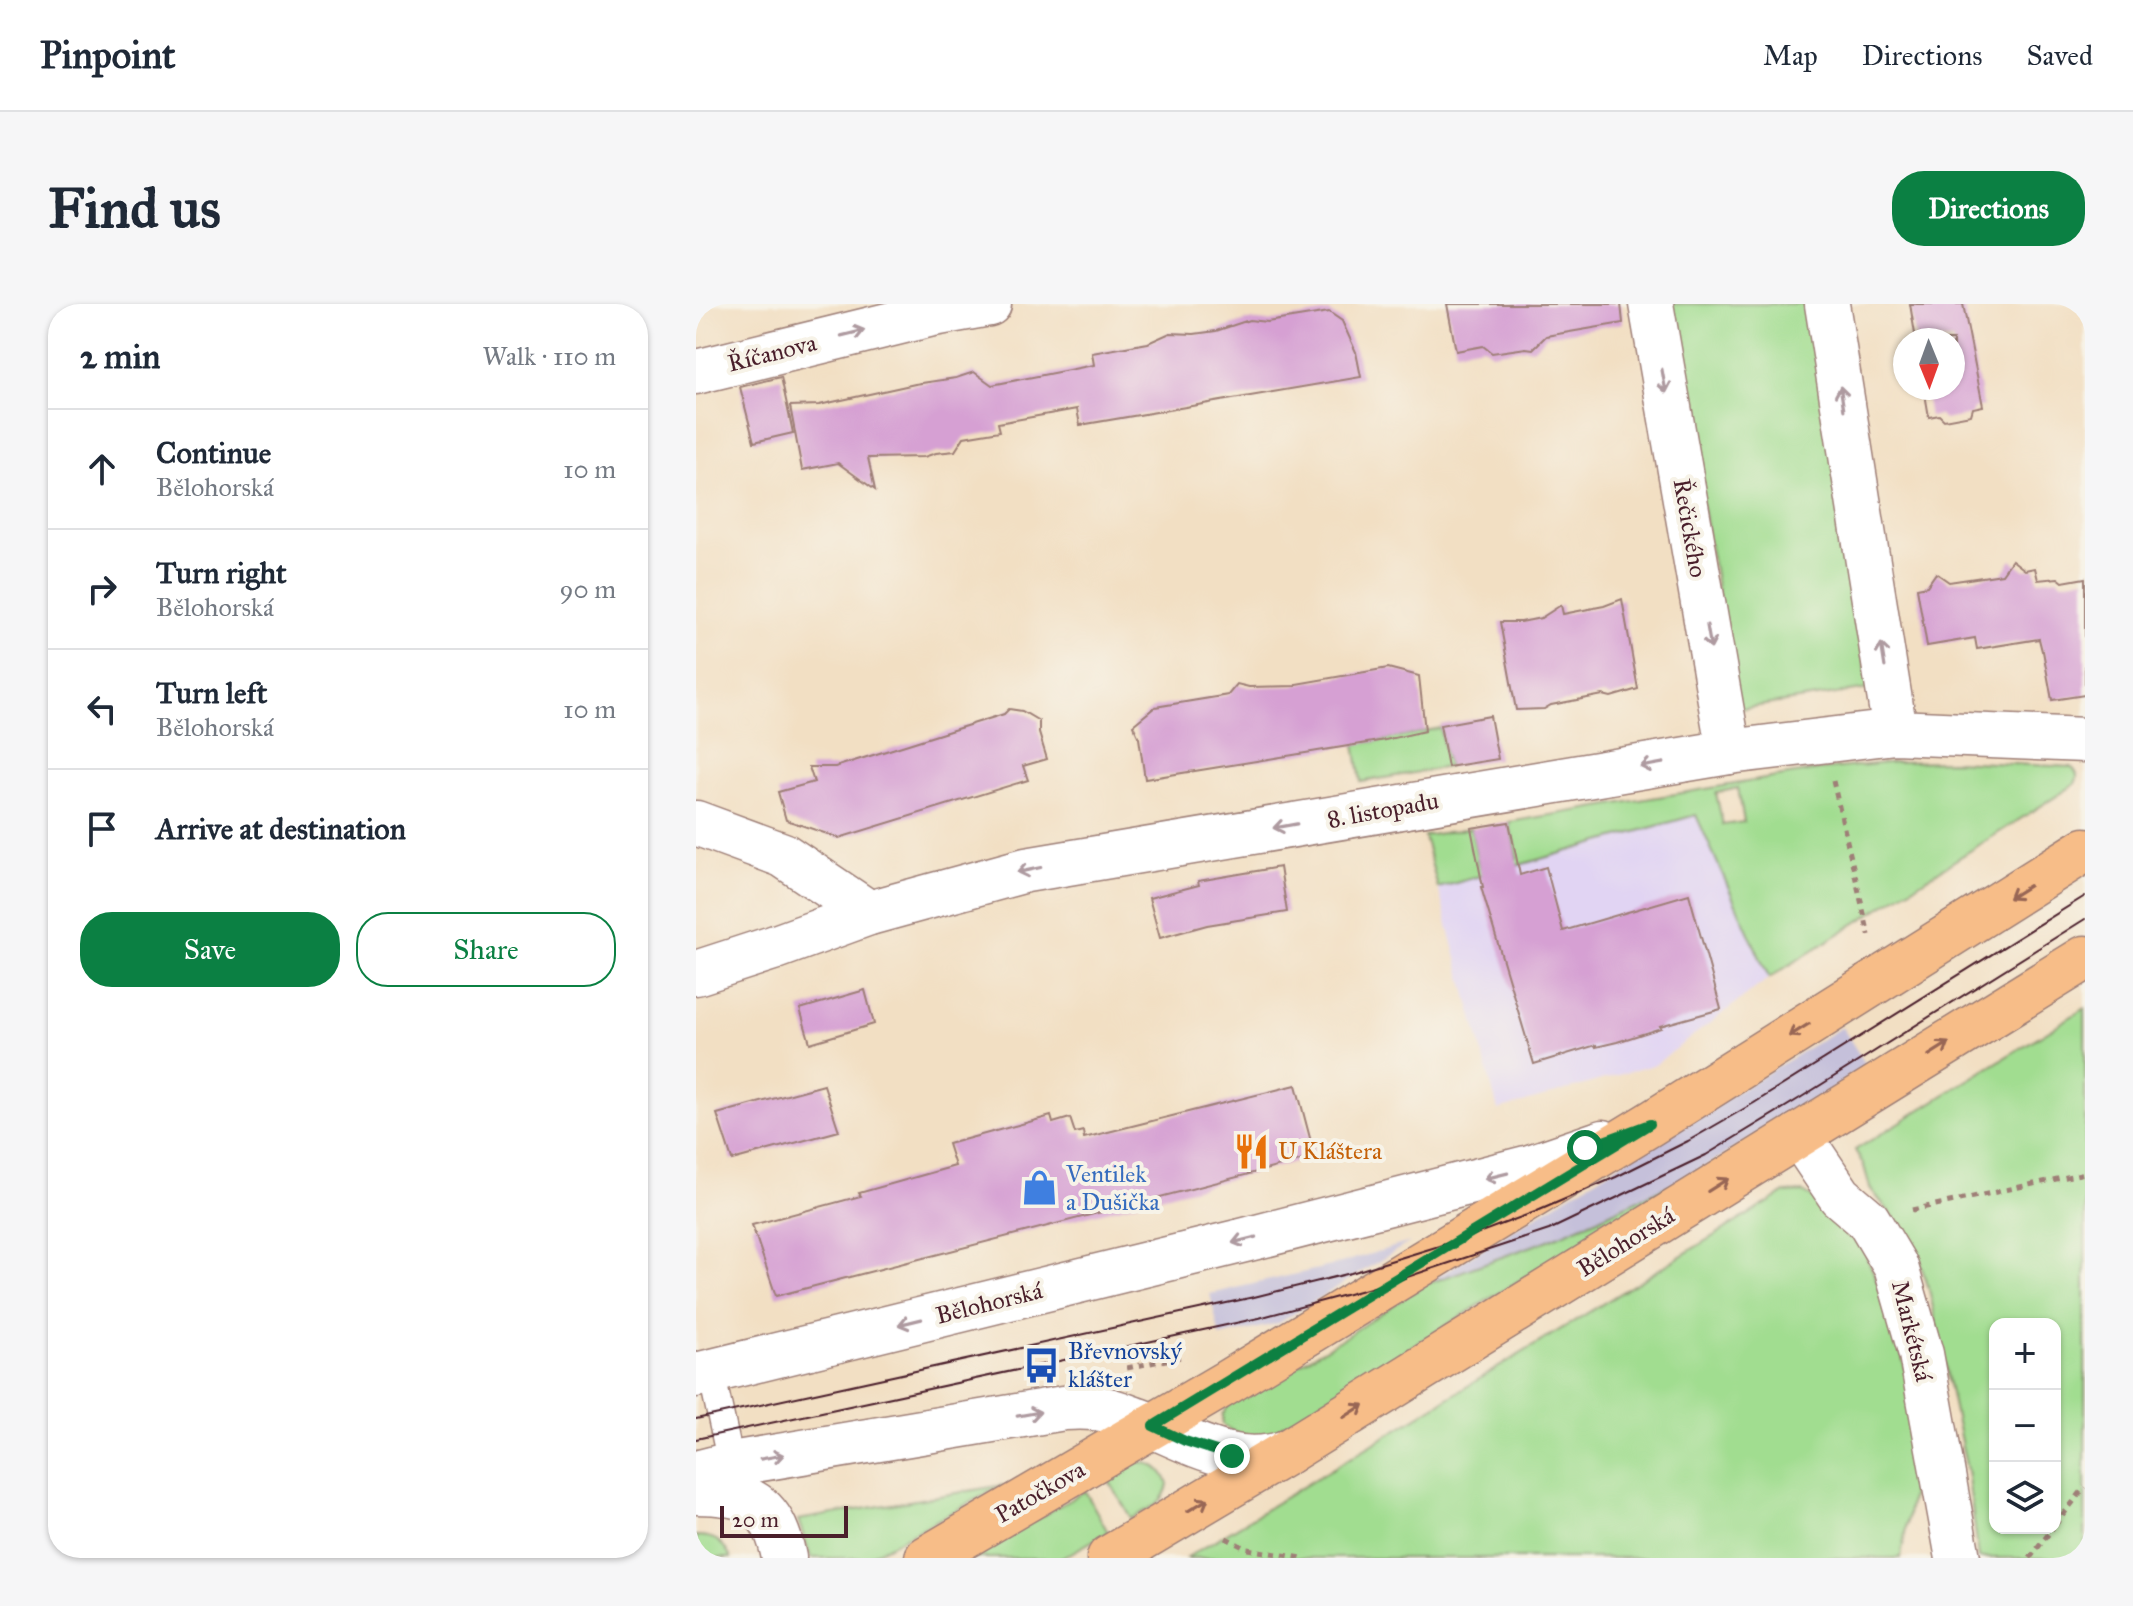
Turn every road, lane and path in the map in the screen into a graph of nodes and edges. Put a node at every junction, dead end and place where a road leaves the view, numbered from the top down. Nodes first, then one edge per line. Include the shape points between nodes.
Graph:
1 (989, 304) edge
2 (1651, 304) edge
3 (1827, 304) edge
4 (696, 372) edge
5 (1895, 732) junction
6 (2085, 740) edge
7 (1729, 752) junction
8 (1832, 779) dead end
9 (696, 823) edge
10 (2085, 850) edge
11 (869, 913) junction
12 (1870, 938) dead end
13 (2085, 958) edge
14 (696, 973) edge
15 (1650, 1124) junction
16 (1799, 1135) junction
17 (2085, 1173) edge
18 (1868, 1220) junction
19 (1193, 1354) dead end
20 (1119, 1370) dead end
21 (703, 1373) edge
22 (1153, 1426) junction
23 (1287, 1452) junction
24 (713, 1469) edge
25 (2085, 1487) edge
26 (696, 1492) edge
27 (2061, 1518) edge
28 (1216, 1533) dead end
29 (2049, 1534) edge
30 (784, 1558) edge
31 (927, 1558) edge
32 (1109, 1558) edge
33 (1302, 1558) edge
34 (1958, 1558) edge
35 (2030, 1558) edge

4 -> 1 street, Říčanova
2 -> 7 street, Řečického
5 -> 3 street
5 - 6 street, 8. listopadu
5 - 7 street, 8. listopadu
7 -> 11 street, 8. listopadu via 1026,870
8 - 12 path
9 - 11 street via 783,855
10 -> 15 main road, Bělohorská
11 - 14 street, 8. listopadu
16 -> 13 main road, Bělohorská
15 -> 21 street, Bělohorská via 1530,1167
15 - 22 main road, Bělohorská
16 - 18 street, Markétská via 1840,1196
23 -> 16 main road, Bělohorská
17 - 18 path
18 - 34 street, Markétská via 1896,1267 1921,1354
19 - 20 path
21 - 24 lane
22 - 23 street, Bělohorská via 1246,1459
24 -> 22 street, Bělohorská via 1064,1408 1111,1410
22 - 31 main road, Patočkova
32 -> 23 main road
25 - 27 path
26 - 30 street via 740,1496 766,1511
28 - 33 path via 1247,1549
29 - 35 path

